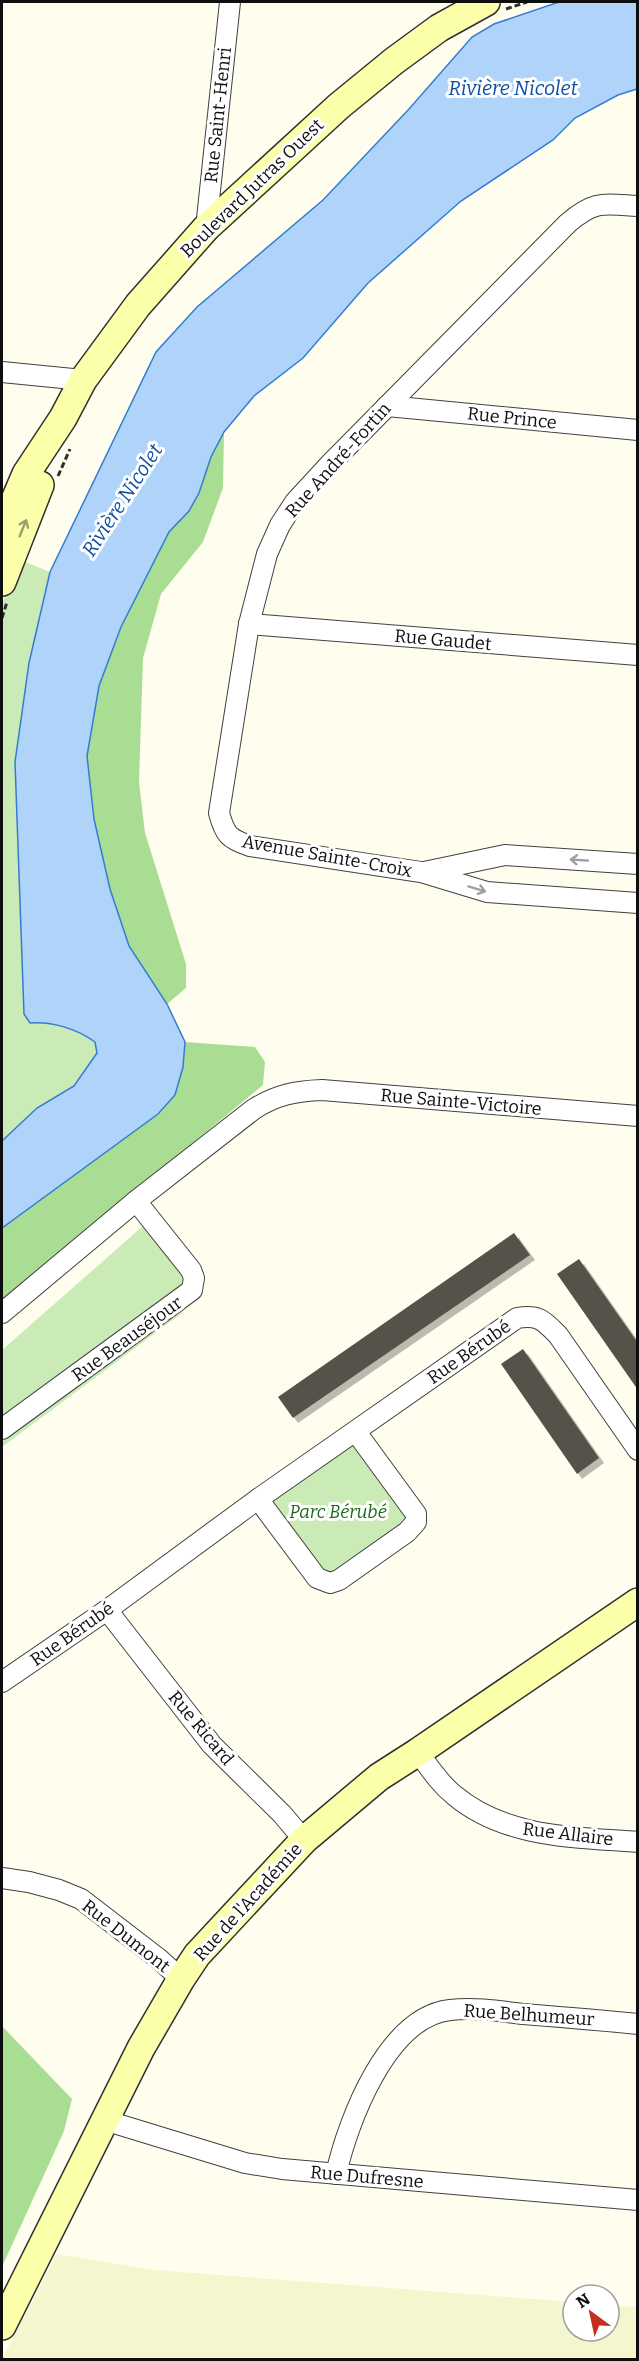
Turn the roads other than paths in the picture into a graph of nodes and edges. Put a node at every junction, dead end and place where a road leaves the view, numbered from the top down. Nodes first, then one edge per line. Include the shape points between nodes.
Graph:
1 (230, 2) edge
2 (493, 7) edge
3 (638, 206) edge
4 (206, 228) junction
5 (2, 372) edge
6 (83, 380) junction
7 (387, 406) junction
8 (69, 429) junction
9 (638, 430) edge
10 (2, 530) edge
11 (5, 589) edge
12 (249, 624) junction
13 (638, 655) edge
14 (232, 840) joint
15 (638, 864) edge
16 (422, 872) junction
17 (638, 903) edge
18 (638, 1116) edge
19 (136, 1201) junction
20 (2, 1313) edge
21 (2, 1429) edge
22 (356, 1432) junction
23 (638, 1450) edge
24 (258, 1498) junction
25 (638, 1602) edge
26 (107, 1610) junction
27 (2, 1682) edge
28 (418, 1752) junction
29 (304, 1840) junction
30 (638, 1842) edge
31 (2, 1878) edge
32 (181, 1979) junction
33 (638, 2024) edge
34 (104, 2120) junction
35 (336, 2174) junction
36 (638, 2200) edge
37 (2, 2326) edge

1 - 4 street, Rue Saint-Henri
2 - 4 street, Boulevard Jutras Ouest via 439,28 394,61
3 - 7 street, Rue André-Fortin via 588,207
4 - 6 street, Boulevard Jutras Ouest via 138,305
5 - 6 street
6 - 8 street, Boulevard Jutras Ouest
7 - 9 street, Rue Prince
7 - 12 street, Rue André-Fortin via 295,502 280,525 267,554
8 - 10 street, Boulevard Jutras Ouest via 26,474
11 -> 8 street, Boulevard Jutras Ouest via 39,488
12 - 13 street, Rue Gaudet
12 - 14 street, Rue André-Fortin via 219,813 223,829
14 - 16 street, Avenue Sainte-Croix
15 -> 16 street, Avenue Sainte-Croix via 504,855
16 -> 17 street, Avenue Sainte-Croix via 487,892
18 - 19 street, Rue Sainte-Victoire via 322,1090 285,1094 254,1109
19 - 20 street
19 - 21 street, Rue Beauséjour via 191,1270 192,1290
22 - 23 street, Rue Bérubé via 518,1318 532,1315 558,1335
22 - 24 street, Rue Bérubé
22 - 24 street via 416,1514 416,1522 408,1532 339,1580 330,1583 317,1578
24 - 26 street, Rue Bérubé
25 - 28 street, Rue de l'Académie
26 - 27 street, Rue Bérubé
26 - 29 street, Rue Ricard via 212,1745
28 - 29 street, Rue de l'Académie via 379,1777
28 - 30 street, Rue Allaire via 453,1795 493,1820 539,1833
29 - 32 street, Rue de l'Académie via 197,1956
31 - 32 street, Rue Dumont via 29,1882 81,1899
32 - 34 street, Rue de l'Académie
33 - 35 street, Rue Belhumeur via 480,2010 449,2010 417,2022 403,2034 362,2098
34 - 35 street, Rue Dufresne via 245,2163
34 - 37 street, Rue de l'Académie
35 - 36 street, Rue Dufresne

